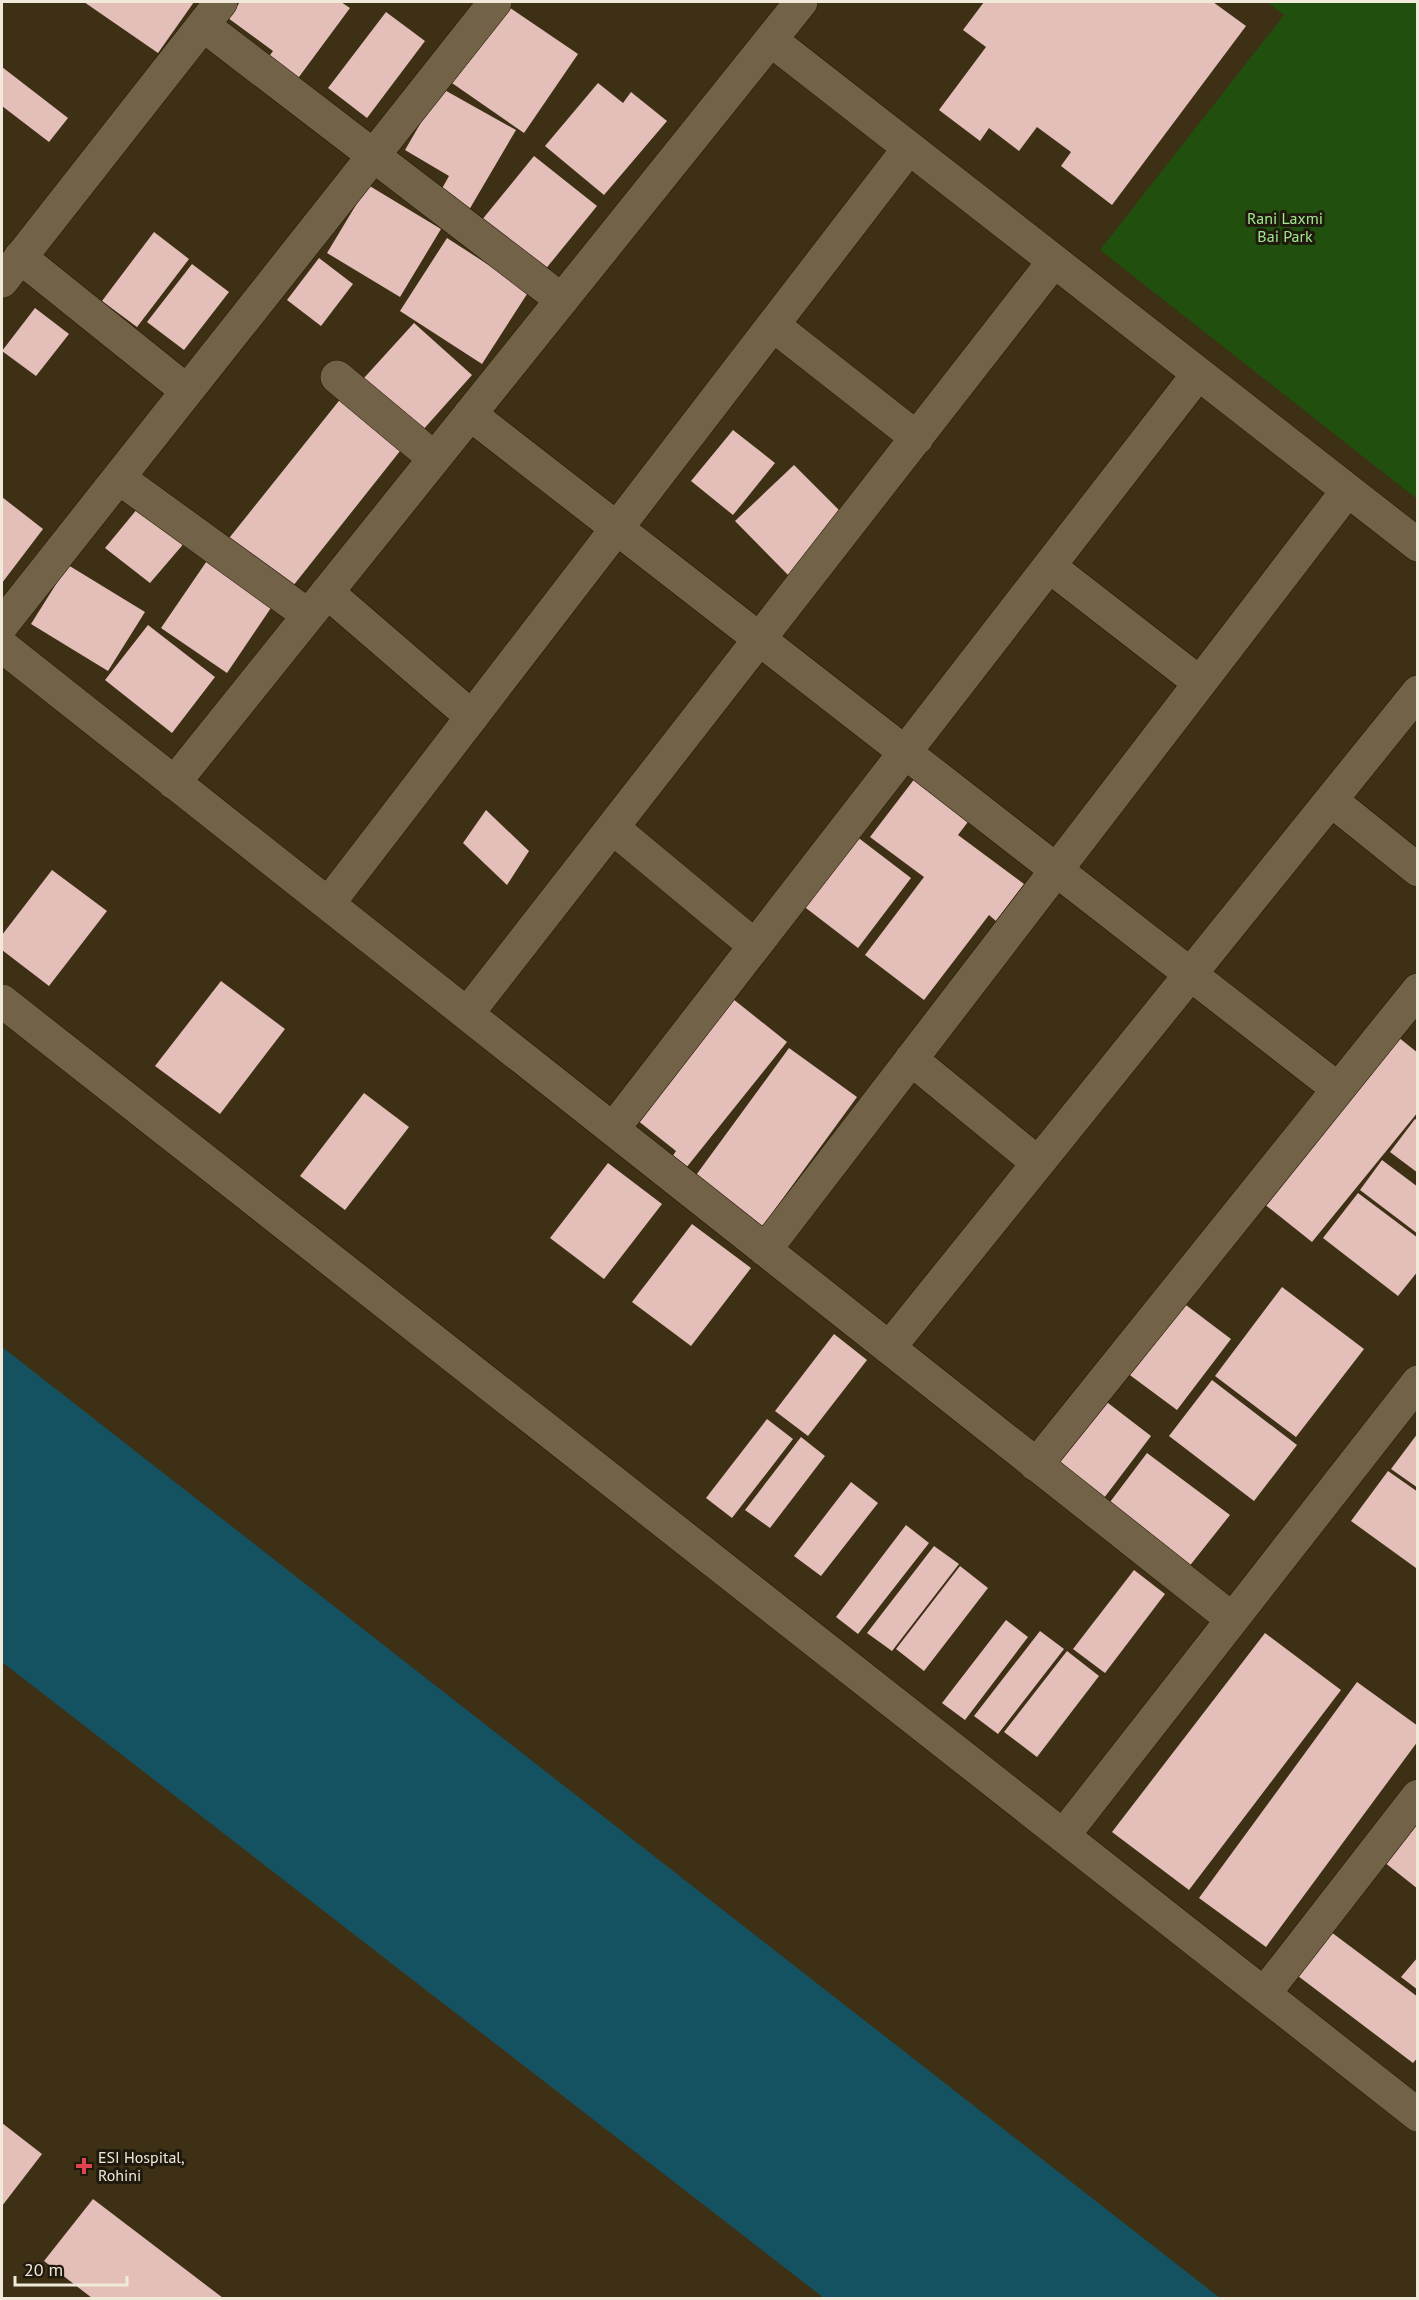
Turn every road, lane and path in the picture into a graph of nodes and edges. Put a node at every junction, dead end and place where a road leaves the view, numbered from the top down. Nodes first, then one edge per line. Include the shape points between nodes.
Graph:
1 (495, 2) edge
2 (801, 2) edge
3 (212, 13) edge
4 (771, 40) junction
5 (909, 148) junction
6 (374, 155) junction
7 (1054, 261) junction
8 (11, 269) edge
9 (562, 300) junction
10 (773, 324) junction
11 (1198, 374) junction
12 (337, 377) dead end
13 (187, 391) junction
14 (470, 414) junction
15 (917, 438) junction
16 (434, 458) junction
17 (119, 478) junction
18 (1347, 491) junction
19 (617, 528) junction
20 (1418, 545) edge
21 (1049, 566) junction
22 (318, 603) junction
23 (2, 625) edge
24 (760, 639) junction
25 (2, 646) edge
26 (1200, 683) junction
27 (1418, 692) edge
28 (472, 717) junction
29 (905, 752) junction
30 (174, 783) junction
31 (1331, 800) junction
32 (613, 828) junction
33 (1056, 870) junction
34 (1418, 870) edge
35 (328, 904) junction
36 (755, 946) junction
37 (1190, 974) junction
38 (1418, 990) edge
39 (2, 1001) edge
40 (467, 1014) junction
41 (911, 1059) junction
42 (1338, 1089) junction
43 (613, 1130) junction
44 (1038, 1163) junction
45 (765, 1250) junction
46 (889, 1348) junction
47 (1418, 1382) edge
48 (1036, 1465) junction
49 (1232, 1620) junction
50 (1417, 1797) edge
51 (1063, 1836) junction
52 (1264, 1994) junction
53 (1413, 2101) edge

1 - 6 street
2 - 4 street
3 - 6 street
3 - 8 street
4 - 5 street
4 - 9 street
5 - 7 street
5 - 10 street
6 - 9 street
6 - 13 street
7 - 11 street
7 - 15 street
8 - 13 street
9 - 14 street
10 - 15 street
10 - 19 street
11 - 18 street
11 - 21 street
12 - 16 street
13 - 17 street
14 - 16 street
14 - 19 street
15 - 24 street
16 - 22 street
17 - 22 street
17 - 23 street
18 - 20 street
18 - 26 street
19 - 24 street
19 - 28 street
21 - 26 street
21 - 29 street
22 - 28 street
22 - 30 street
24 - 29 street
24 - 32 street
25 - 30 street
26 - 33 street
27 - 31 street
28 - 35 street
29 - 33 street
29 - 36 street
30 - 35 street
31 - 34 street
31 - 37 street
32 - 36 street
32 - 40 street
33 - 37 street
33 - 41 street
35 - 40 street
36 - 43 street
37 - 42 street
37 - 44 street
38 - 42 street
39 - 51 street
40 - 43 street
41 - 44 street
41 - 45 street
42 - 48 street
43 - 45 street
44 - 46 street
45 - 46 street
46 - 48 street
47 - 49 street
48 - 49 street
49 - 51 street
50 - 52 street
51 - 52 street
52 - 53 street

